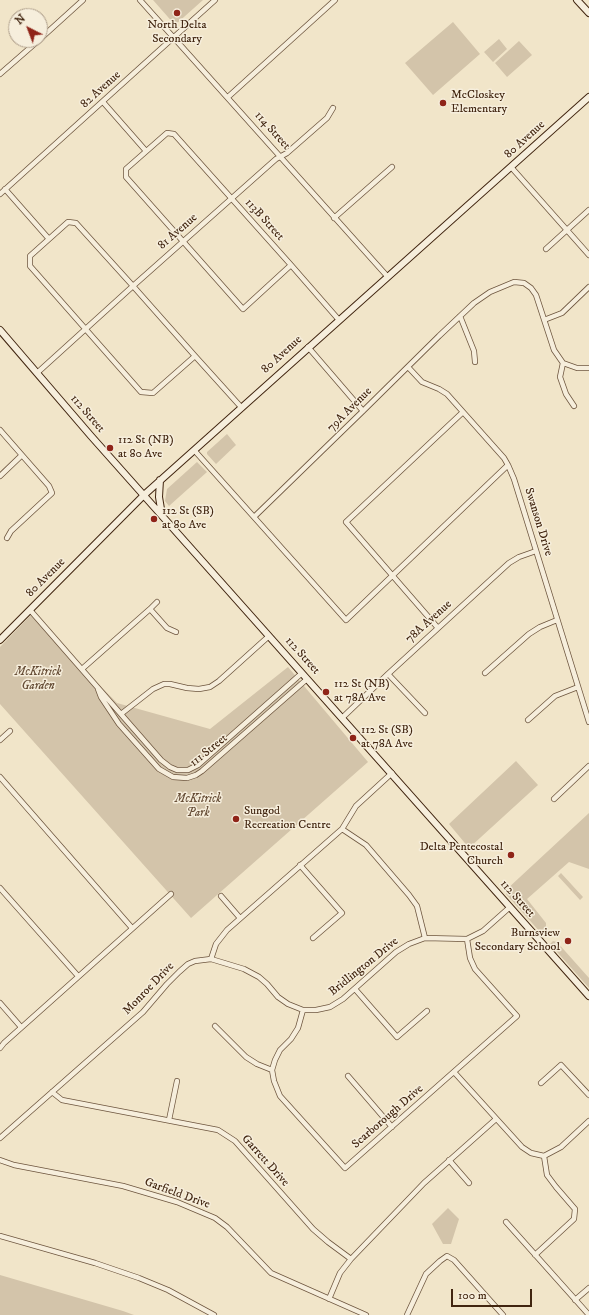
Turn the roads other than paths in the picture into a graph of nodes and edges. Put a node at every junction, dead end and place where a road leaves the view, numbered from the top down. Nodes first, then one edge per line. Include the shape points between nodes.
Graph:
1 (83, 0) edge
2 (140, 0) edge
3 (215, 0) edge
4 (336, 0) edge
5 (577, 0) edge
6 (589, 13) edge
7 (48, 33) edge
8 (174, 37) junction
9 (31, 48) edge
10 (0, 74) edge
11 (228, 97) junction
12 (589, 97) edge
13 (102, 102) junction
14 (333, 108) dead end
15 (146, 151) junction
16 (281, 157) junction
17 (392, 167) dead end
18 (511, 167) junction
19 (5, 189) junction
20 (0, 194) edge
21 (232, 199) junction
22 (589, 210) edge
23 (334, 218) junction
24 (567, 230) junction
25 (50, 239) junction
26 (183, 242) junction
27 (546, 250) dead end
28 (589, 256) edge
29 (291, 265) junction
30 (388, 276) junction
31 (133, 286) junction
32 (589, 287) edge
33 (460, 316) junction
34 (339, 320) junction
35 (544, 320) junction
36 (0, 330) edge
37 (85, 330) junction
38 (308, 347) junction
39 (195, 356) junction
40 (475, 362) dead end
41 (563, 363) junction
42 (408, 367) junction
43 (589, 368) edge
44 (37, 373) junction
45 (574, 406) dead end
46 (240, 407) junction
47 (363, 411) junction
48 (463, 412) junction
49 (0, 430) edge
50 (194, 450) junction
51 (22, 455) junction
52 (508, 464) junction
53 (0, 476) edge
54 (160, 480) junction
55 (144, 495) junction
56 (162, 515) junction
57 (254, 517) junction
58 (7, 538) dead end
59 (536, 551) junction
60 (392, 575) junction
61 (157, 602) dead end
62 (150, 609) junction
63 (30, 610) junction
64 (557, 620) junction
65 (438, 628) junction
66 (176, 632) dead end
67 (270, 636) junction
68 (0, 640) edge
69 (82, 669) junction
70 (302, 673) junction
71 (388, 674) junction
72 (485, 674) dead end
73 (307, 679) junction
74 (96, 686) junction
75 (578, 687) junction
76 (425, 713) dead end
77 (121, 714) junction
78 (342, 718) junction
79 (528, 720) dead end
80 (589, 722) edge
81 (10, 731) dead end
82 (0, 740) edge
83 (589, 766) edge
84 (392, 774) junction
85 (0, 777) edge
86 (554, 799) dead end
87 (342, 829) junction
88 (300, 865) junction
89 (0, 888) edge
90 (171, 894) dead end
91 (221, 896) dead end
92 (510, 907) junction
93 (240, 918) junction
94 (132, 928) junction
95 (313, 938) dead end
96 (425, 938) junction
97 (467, 939) junction
98 (211, 959) junction
99 (78, 976) junction
100 (355, 989) junction
101 (589, 996) edge
102 (0, 1003) edge
103 (303, 1010) junction
104 (427, 1011) dead end
105 (216, 1026) dead end
106 (22, 1027) junction
107 (0, 1048) edge
108 (272, 1070) junction
109 (454, 1072) junction
110 (348, 1076) dead end
111 (177, 1080) dead end
112 (541, 1083) dead end
113 (52, 1092) junction
114 (589, 1095) edge
115 (496, 1119) junction
116 (169, 1120) junction
117 (589, 1122) edge
118 (392, 1127) junction
119 (0, 1138) edge
120 (544, 1156) junction
121 (0, 1160) edge
122 (449, 1160) junction
123 (469, 1183) dead end
124 (506, 1222) dead end
125 (0, 1236) edge
126 (535, 1255) junction
127 (351, 1258) junction
128 (589, 1288) edge
129 (329, 1299) junction
130 (575, 1300) junction
131 (214, 1315) edge
132 (366, 1315) edge
133 (407, 1315) edge
134 (503, 1315) edge
135 (588, 1315) edge

1 - 7 street
2 - 8 street, 114 Street
3 - 8 street, 82 Avenue
4 - 11 street
5 - 6 street
8 - 11 street, 114 Street
8 - 13 street, 82 Avenue
9 - 10 street
11 - 16 street, 114 Street
12 - 18 street, 80 Avenue
13 - 15 street
13 - 19 street, 82 Avenue
14 - 16 street, 81 Avenue via 327,118
15 - 21 street, 113B Street via 167,132 174,134
15 - 26 street via 126,168 126,177
16 - 21 street, 81 Avenue
16 - 23 street, 114 Street
17 - 23 street
18 - 24 street
18 - 30 street, 80 Avenue
19 - 20 street, 82 Avenue
19 - 25 street
21 - 26 street, 81 Avenue
21 - 29 street, 113B Street
22 - 24 street
23 - 30 street, 114 Street
24 - 27 street
24 - 28 street
25 - 31 street via 68,222 76,223
25 - 37 street via 30,256 30,266
26 - 29 street via 243,309
26 - 31 street, 81 Avenue
29 - 34 street, 113B Street
30 - 34 street, 80 Avenue
31 - 37 street, 81 Avenue
31 - 39 street
32 - 35 street via 562,312
33 - 35 street, 79A Avenue via 490,292 514,282 524,283 531,288
33 - 40 street via 474,351
33 - 42 street, 79A Avenue
34 - 38 street, 80 Avenue
35 - 41 street via 554,350
36 - 44 street, 112 Street
37 - 39 street via 142,392 153,393
37 - 44 street, 81 Avenue
38 - 46 street, 80 Avenue
38 - 47 street
39 - 46 street
41 - 43 street via 578,368
41 - 45 street via 560,377
42 - 47 street, 79A Avenue
42 - 48 street, Swanson Drive via 422,382 447,394
44 - 55 street, 112 Street
46 - 50 street, 80 Avenue
47 - 57 street, 79A Avenue
48 - 52 street, Swanson Drive
48 - 60 street via 346,522
49 - 51 street
50 - 54 street, 80 Avenue
50 - 57 street
51 - 53 street
51 - 58 street via 52,493
52 - 59 street, Swanson Drive
52 - 60 street
54 - 55 street, 80 Avenue
54 - 56 street
55 - 56 street, 112 Street
55 - 63 street, 80 Avenue
56 - 67 street, 112 Street
57 - 60 street via 346,620
59 - 64 street, Swanson Drive
59 - 65 street, 78A Avenue via 509,563
60 - 65 street
61 - 62 street
62 - 66 street via 167,628
62 - 69 street
63 - 68 street, 80 Avenue
63 - 69 street, 111 Street
64 - 72 street via 529,634
64 - 75 street, Swanson Drive
65 - 71 street, 78A Avenue
67 - 70 street, 112 Street
67 - 77 street via 214,685 199,689 164,684 153,689
69 - 74 street, 111 Street
70 - 73 street, 112 Street
70 - 77 street, 111 Street via 198,765 188,770 176,770 168,766
71 - 76 street
71 - 78 street, 78A Avenue
73 - 74 street, 111 Street via 202,771 187,778 173,777 159,769 119,724
73 - 78 street, 112 Street
74 - 77 street, 111 Street
75 - 79 street via 556,696
75 - 80 street, Swanson Drive
78 - 84 street, 112 Street
81 - 82 street
83 - 86 street
84 - 87 street via 356,806
84 - 92 street, 112 Street
85 - 94 street
87 - 88 street
87 - 96 street via 366,845 409,895 417,906
88 - 93 street
88 - 95 street via 342,913
89 - 99 street
90 - 94 street
91 - 93 street
92 - 97 street via 482,931
92 - 101 street, 112 Street
93 - 98 street via 220,938
94 - 99 street
96 - 97 street, Bridlington Drive
96 - 100 street, Bridlington Drive via 396,952
97 - 109 street, Scarborough Drive via 475,969 517,1016
98 - 103 street, Bridlington Drive via 244,969 259,977 278,997
98 - 113 street, Monroe Drive via 188,964 143,1012
99 - 106 street
100 - 103 street, Bridlington Drive via 330,1007
100 - 104 street via 397,1037
102 - 106 street
103 - 108 street via 298,1028 292,1039 280,1050
105 - 108 street via 246,1057
106 - 107 street
108 - 118 street, Scarborough Drive via 280,1096 345,1168
109 - 115 street
109 - 118 street, Scarborough Drive
110 - 118 street
111 - 116 street
112 - 114 street via 562,1065
113 - 116 street, Garrett Drive via 62,1100
113 - 119 street, Monroe Drive
115 - 120 street via 531,1154
115 - 122 street
116 - 127 street, Garrett Drive via 218,1130 235,1141 313,1229
117 - 120 street via 561,1147
120 - 126 street via 547,1175 575,1209 575,1214 574,1219
121 - 129 street, Garfield Drive via 123,1186 177,1202 215,1218 227,1227 271,1274
122 - 123 street
122 - 127 street
124 - 126 street
125 - 131 street via 139,1278 168,1290
126 - 130 street
127 - 129 street via 340,1272
128 - 130 street
129 - 132 street, Garfield Drive
130 - 135 street
133 - 134 street via 426,1274 447,1256 454,1260

